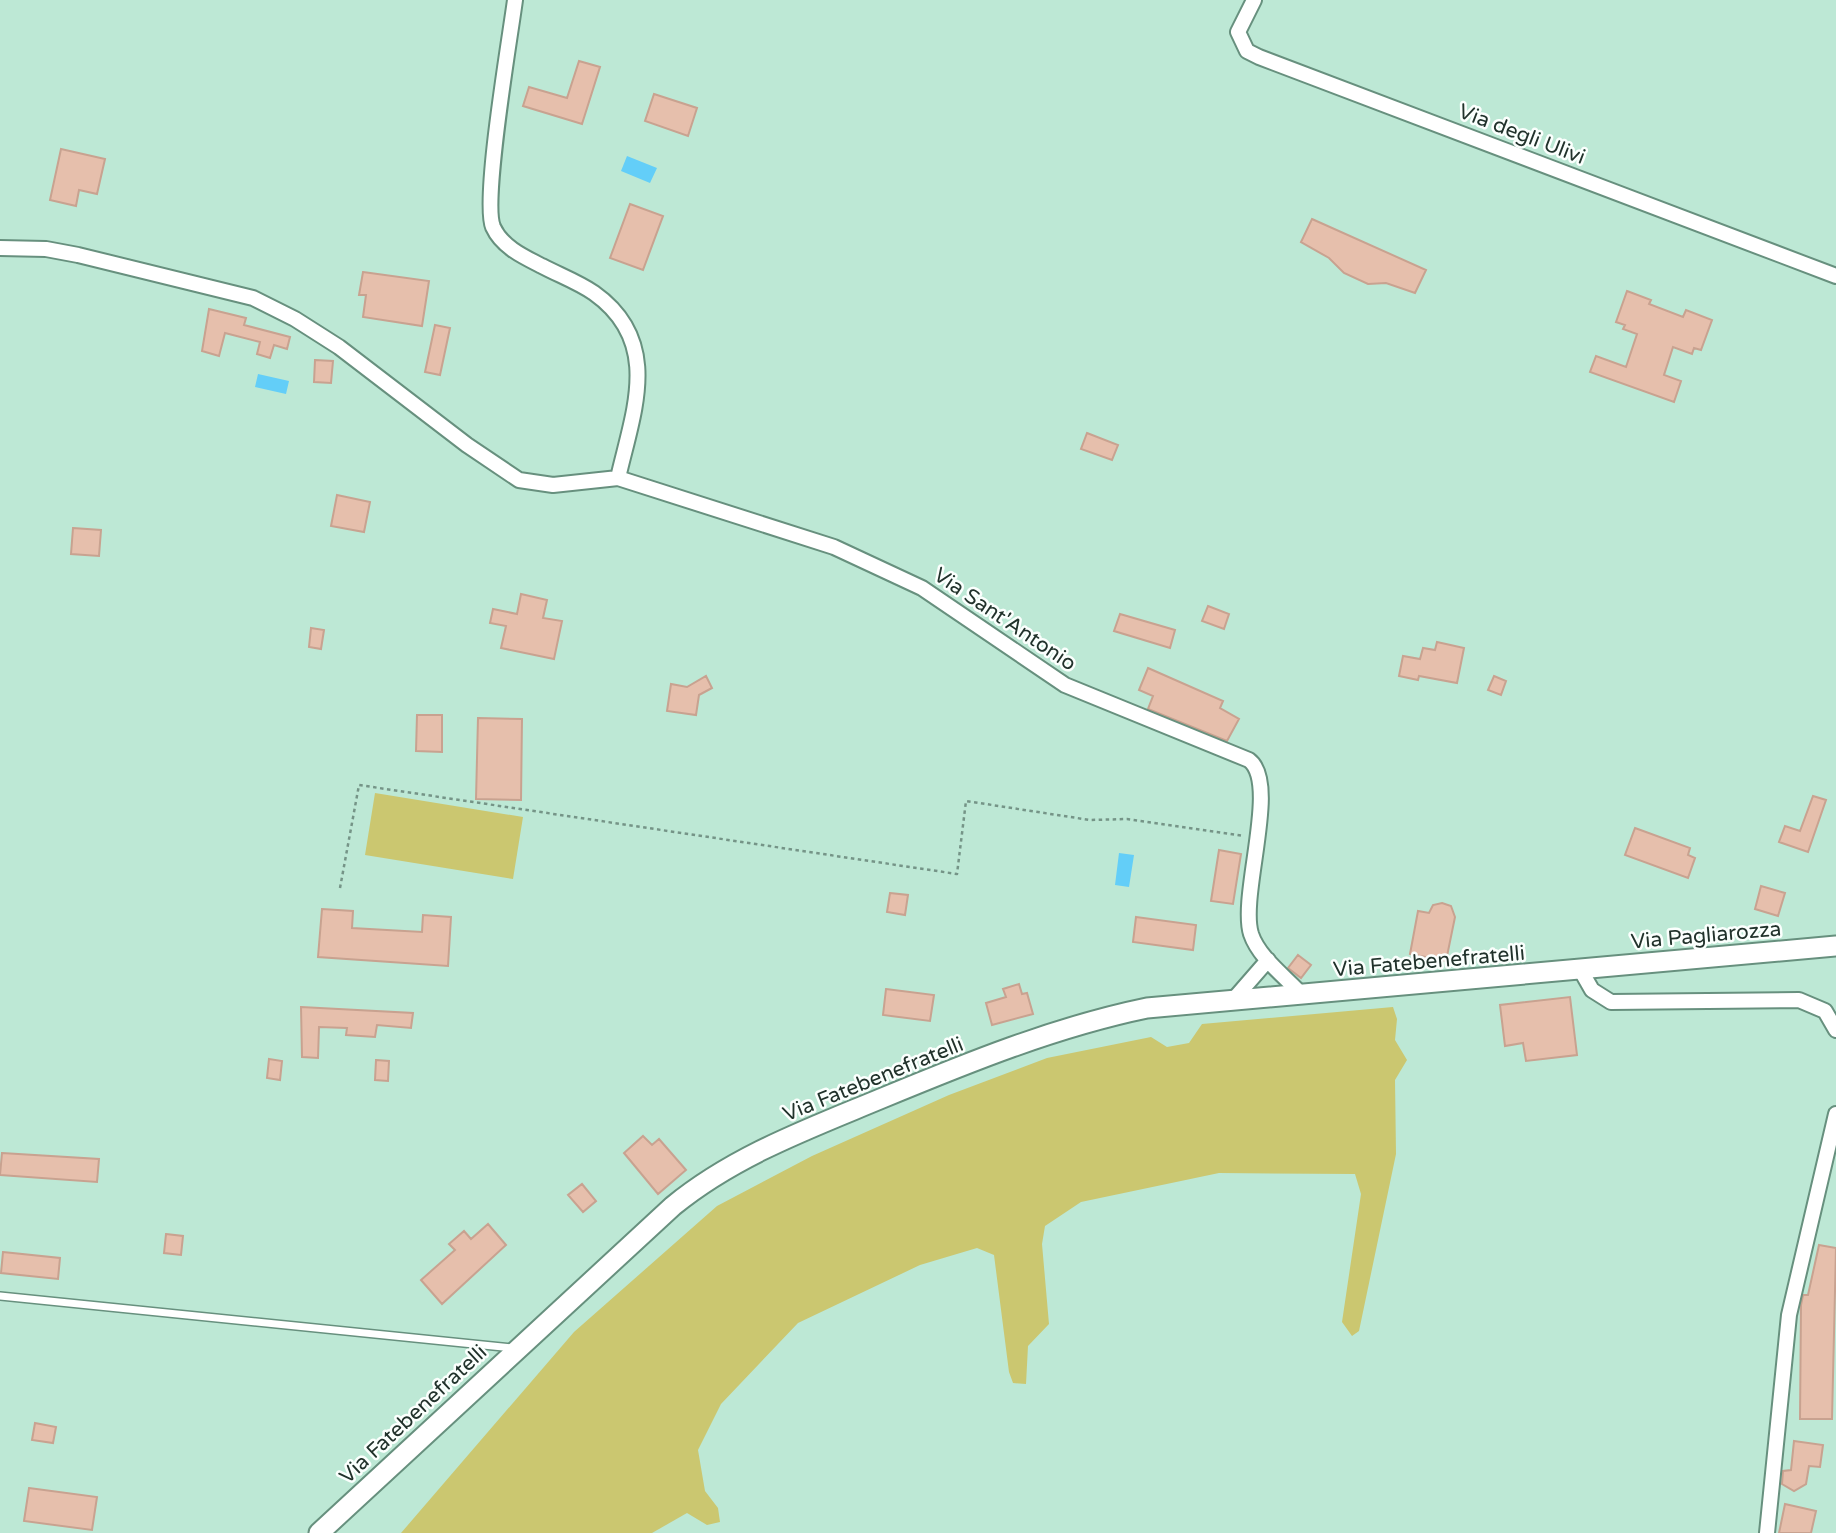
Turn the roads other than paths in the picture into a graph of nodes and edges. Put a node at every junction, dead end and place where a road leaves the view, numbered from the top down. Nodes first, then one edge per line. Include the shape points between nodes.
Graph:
1 (515, 0) edge
2 (1254, 0) edge
3 (0, 248) edge
4 (1836, 276) edge
5 (618, 478) junction
6 (1836, 946) edge
7 (1268, 960) junction
8 (1580, 969) junction
9 (1303, 996) junction
10 (1234, 999) junction
11 (1836, 1031) edge
12 (1836, 1114) edge
13 (0, 1296) edge
14 (518, 1349) junction
15 (319, 1533) edge
16 (1766, 1533) edge

1 - 5 street via 491,219 497,234 516,251 596,295 631,337 638,359 638,392
2 - 4 street, Via degli Ulivi via 1238,32 1247,51 1259,57
3 - 5 street via 78,255 254,298 333,342 519,480 553,485
5 - 7 street, Via Sant'Antonio via 860,557 950,606 1065,685 1249,760 1259,776 1248,919 1255,942
6 - 8 street, Via Pagliarozza
7 - 9 street, Via Sant'Antonio
7 - 10 street
8 - 9 street, Via Fatebenefratelli
8 - 11 street via 1592,990 1611,1002 1799,1000 1825,1012
9 - 10 street, Via Fatebenefratelli
10 - 14 street, Via Fatebenefratelli via 1147,1009 1060,1031 769,1146 693,1190
12 - 16 street via 1789,1315
13 - 14 lane
14 - 15 street, Via Fatebenefratelli

